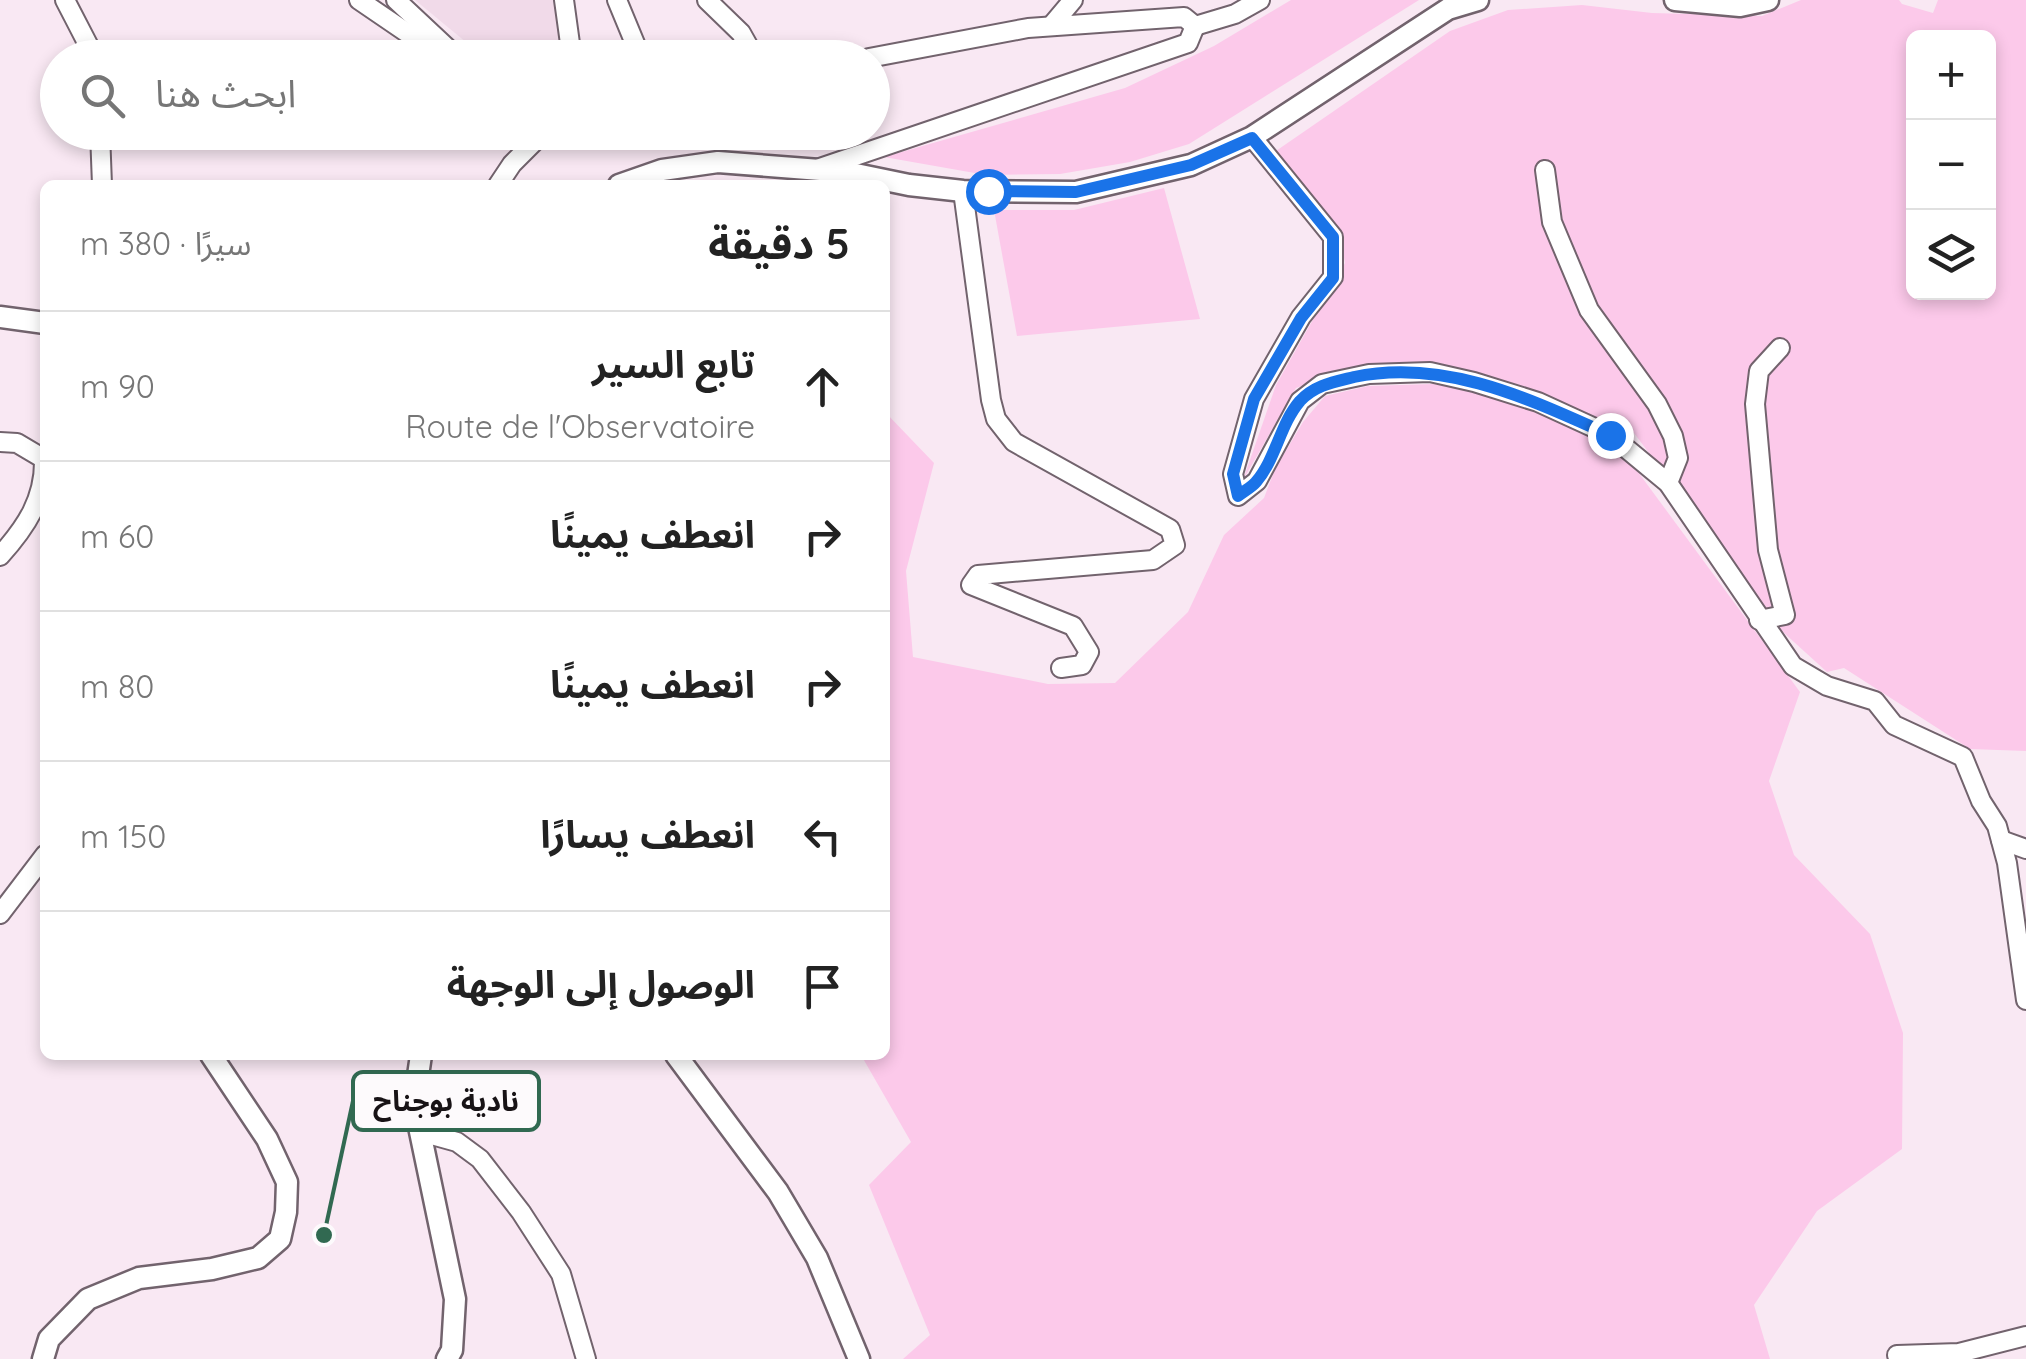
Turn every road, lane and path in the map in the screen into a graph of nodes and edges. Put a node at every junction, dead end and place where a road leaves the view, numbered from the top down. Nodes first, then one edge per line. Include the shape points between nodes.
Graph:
1 (65, 0) edge
2 (359, 0) edge
3 (396, 0) edge
4 (564, 0) edge
5 (617, 0) edge
6 (706, 0) edge
7 (1073, 0) edge
8 (1260, 0) edge
9 (1478, 0) edge
10 (1675, 0) edge
11 (1768, 0) edge
12 (376, 6) edge
13 (1051, 26) junction
14 (1195, 26) junction
15 (86, 40) edge
16 (420, 40) edge
17 (439, 40) edge
18 (570, 40) edge
19 (634, 40) edge
20 (745, 40) edge
21 (890, 54) edge
22 (1252, 138) junction
23 (890, 144) edge
24 (101, 150) edge
25 (526, 150) edge
26 (873, 150) edge
27 (814, 170) junction
28 (1545, 170) dead end
29 (102, 180) edge
30 (501, 180) edge
31 (633, 180) edge
32 (882, 180) edge
33 (890, 182) edge
34 (963, 191) junction
35 (0, 316) edge
36 (40, 322) edge
37 (1780, 348) dead end
38 (0, 442) edge
39 (40, 457) edge
40 (1668, 483) junction
41 (40, 494) edge
42 (0, 556) edge
43 (1759, 620) junction
44 (1061, 668) dead end
45 (2000, 840) junction
46 (2026, 849) edge
47 (40, 862) edge
48 (0, 914) edge
49 (2026, 1000) edge
50 (214, 1060) edge
51 (420, 1060) edge
52 (680, 1060) edge
53 (421, 1132) junction
54 (2026, 1336) edge
55 (1898, 1355) dead end
56 (43, 1359) edge
57 (447, 1359) edge
58 (586, 1359) edge
59 (859, 1359) edge

1 - 15 street
2 - 12 street
3 - 17 street
4 - 18 street
5 - 19 street
6 - 20 street
7 - 13 street
8 - 14 street
9 - 22 street via 1448,9
10 - 11 street via 1740,6
12 - 16 street
13 - 14 street via 1184,17
13 - 21 street
14 - 23 street via 1188,43
22 - 34 street via 1191,165 1076,192
22 - 40 street via 1333,237 1333,278 1254,399 1233,474 1238,496 1257,481 1300,401 1322,384 1430,372 1538,402 1610,435
24 - 29 street
25 - 30 street
26 - 27 street
27 - 31 street via 718,162
27 - 32 street
28 - 40 street via 1552,222 1589,310 1674,436 1678,458
33 - 34 street
34 - 44 street via 1000,428 1022,448 1170,529 1175,545 1153,560 978,574 971,585 1074,626 1089,652 1082,665
35 - 36 street
37 - 43 street via 1759,371 1755,404 1768,550 1784,615
38 - 39 street via 16,442
40 - 43 street
41 - 42 street via 22,532
43 - 45 street via 1793,666 1827,686 1875,701 1894,725 1962,757
45 - 46 street
45 - 49 street
47 - 48 street
50 - 56 street via 287,1182 280,1239 258,1258 140,1278 88,1299 49,1339
51 - 53 street via 414,1103
52 - 59 street via 818,1258
53 - 57 street via 455,1300
53 - 58 street via 456,1142 480,1159 521,1212 561,1274
54 - 55 street via 1959,1353

